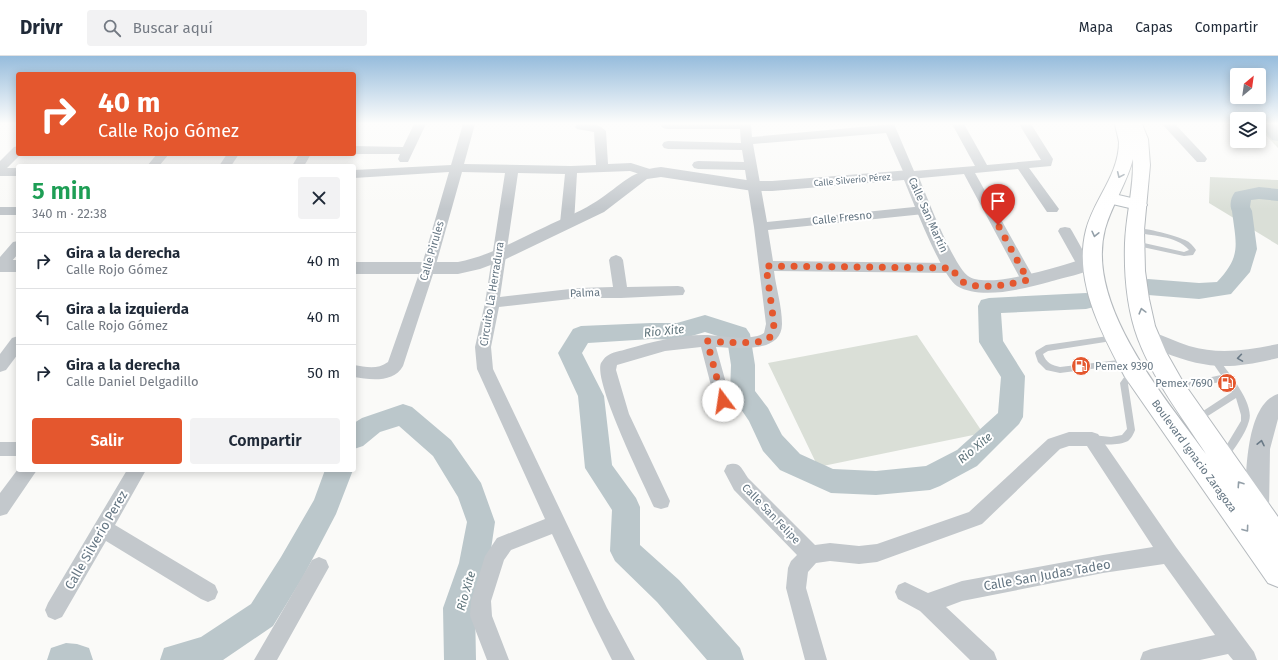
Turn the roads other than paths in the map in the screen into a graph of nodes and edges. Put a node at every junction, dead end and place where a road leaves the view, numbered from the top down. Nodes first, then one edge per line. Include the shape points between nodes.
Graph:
1 (16, 152) edge
2 (407, 152) edge
3 (461, 152) edge
4 (601, 152) edge
5 (748, 152) edge
6 (900, 152) edge
7 (974, 152) edge
8 (1043, 152) edge
9 (1127, 152) edge
10 (1142, 152) edge
11 (1195, 152) edge
12 (161, 156) edge
13 (1201, 159) dead end
14 (155, 164) edge
15 (1021, 165) junction
16 (698, 166) dead end
17 (750, 166) junction
18 (602, 167) junction
19 (982, 167) junction
20 (0, 168) edge
21 (456, 168) junction
22 (967, 169) junction
23 (512, 170) junction
24 (571, 170) junction
25 (397, 171) junction
26 (0, 172) edge
27 (16, 172) edge
28 (649, 173) junction
29 (356, 174) edge
30 (910, 175) junction
31 (753, 186) junction
32 (1110, 198) junction
33 (1138, 205) junction
34 (1052, 209) dead end
35 (924, 210) junction
36 (0, 211) edge
37 (16, 211) edge
38 (568, 223) junction
39 (760, 227) junction
40 (1065, 231) dead end
41 (1135, 236) junction
42 (16, 248) edge
43 (498, 256) junction
44 (616, 260) dead end
45 (1089, 264) junction
46 (0, 266) edge
47 (16, 266) edge
48 (766, 266) junction
49 (356, 268) edge
50 (428, 268) junction
51 (952, 268) junction
52 (1028, 280) junction
53 (678, 291) dead end
54 (621, 293) junction
55 (492, 303) junction
56 (1115, 338) junction
57 (1149, 338) junction
58 (707, 341) junction
59 (16, 345) edge
60 (1278, 351) edge
61 (1214, 359) junction
62 (0, 366) edge
63 (1130, 367) junction
64 (356, 371) edge
65 (1227, 377) junction
66 (1175, 388) junction
67 (1236, 393) junction
68 (723, 401) dead end
69 (1278, 402) edge
70 (1196, 419) junction
71 (1092, 439) junction
72 (0, 449) edge
73 (16, 449) edge
74 (1223, 458) junction
75 (733, 471) dead end
76 (27, 472) edge
77 (136, 472) edge
78 (661, 501) dead end
79 (0, 508) edge
80 (1258, 510) junction
81 (558, 523) junction
82 (103, 528) junction
83 (1278, 538) edge
84 (1169, 554) junction
85 (811, 555) junction
86 (319, 567) dead end
87 (1278, 574) edge
88 (208, 592) dead end
89 (905, 592) dead end
90 (927, 604) junction
91 (55, 610) dead end
92 (1232, 642) junction
93 (264, 660) edge
94 (498, 660) edge
95 (624, 660) edge
96 (816, 660) edge
97 (986, 660) edge
98 (1150, 660) edge
99 (1246, 660) edge

1 - 20 street
2 - 25 street
3 - 21 street, Calle Pirules
4 - 18 street
5 - 17 street
6 - 30 street, Calle San Martín
7 - 19 street
8 - 15 street, Calle Silverio Pérez via 1047,163
9 -> 32 main road, Boulevard Ignacio Zaragoza
10 - 33 main road, Boulevard Ignacio Zaragoza
11 - 13 street
12 - 14 street
15 - 19 street, Calle Silverio Pérez
15 - 34 street
16 - 17 street
17 - 31 street
18 - 24 street
18 - 28 street via 631,167
19 - 22 street, Calle Silverio Pérez
21 - 23 street
21 - 25 street
21 - 50 street, Calle Pirules
22 - 30 street, Calle Silverio Pérez
22 - 52 street
23 - 24 street
23 - 43 street, Circuito La Herradura
24 - 38 street
25 - 29 street
26 - 27 street
28 - 31 street, Calle Silverio Pérez via 672,172
28 - 38 street via 598,208
30 - 31 street, Calle Silverio Pérez
30 - 35 street, Calle San Martín
31 - 39 street
32 - 33 main road
32 -> 45 main road, Boulevard Ignacio Zaragoza via 1096,229
33 - 41 main road, Boulevard Ignacio Zaragoza
35 - 39 street, Calle Fresno
35 - 51 street, Calle San Martín
36 - 37 street
38 - 43 street
39 - 48 street
40 - 45 street
41 - 41 lane via 1184,254 1193,250 1189,244 1181,240
57 -> 41 main road, Boulevard Ignacio Zaragoza via 1135,272
42 - 46 street
43 - 50 street via 458,268
43 - 55 street, Circuito La Herradura
44 - 54 street
45 - 52 street
45 - 56 main road, Boulevard Ignacio Zaragoza
46 - 47 street
48 - 51 street
48 - 58 street via 774,324 773,332 768,339 754,342
49 - 50 street
50 - 64 street, Calle Pirules via 395,366 387,372 374,374
51 - 52 street, Calle San Martín via 957,277 972,285 994,286
53 - 54 street, Palma
54 - 55 street, Palma via 579,293
55 - 81 street, Circuito La Herradura via 484,347 485,369
56 - 63 main road, Boulevard Ignacio Zaragoza
56 - 63 lane via 1046,348 1040,353 1041,360 1049,368 1060,370
57 - 61 street via 1176,350
57 - 66 main road, Boulevard Ignacio Zaragoza
58 - 68 street
58 - 78 street via 696,340 668,345 611,360 608,365 620,414
59 - 62 street
60 -> 61 street via 1234,359
61 - 65 lane
63 - 71 lane via 1124,383 1131,430 1125,438 1111,441
63 -> 87 main road, Boulevard Ignacio Zaragoza
65 - 66 lane
65 - 67 lane
66 - 70 main road, Boulevard Ignacio Zaragoza
67 - 70 lane
67 - 74 lane via 1244,409 1245,420
80 -> 69 street via 1259,449 1266,420
70 - 74 main road, Boulevard Ignacio Zaragoza
71 - 84 street
71 - 85 street via 1069,439 1054,444 975,518 960,525 877,553 859,555 830,552
72 - 73 street
80 -> 74 main road, Boulevard Ignacio Zaragoza
75 - 85 street, Calle San Felipe via 741,484
76 - 79 street
77 - 82 street, Calle Silverio Perez
80 - 83 main road, Boulevard Ignacio Zaragoza
81 - 94 street via 504,544 495,556 482,600 481,616
81 - 95 street, Circuito La Herradura via 600,615
82 - 88 street
82 - 91 street, Calle Silverio Perez
84 - 90 street, Calle San Judas Tadeo via 962,591
84 - 92 street
85 - 96 street via 798,568 796,588
86 - 93 street
89 - 90 street
90 - 97 street
92 - 98 street
92 - 99 street

